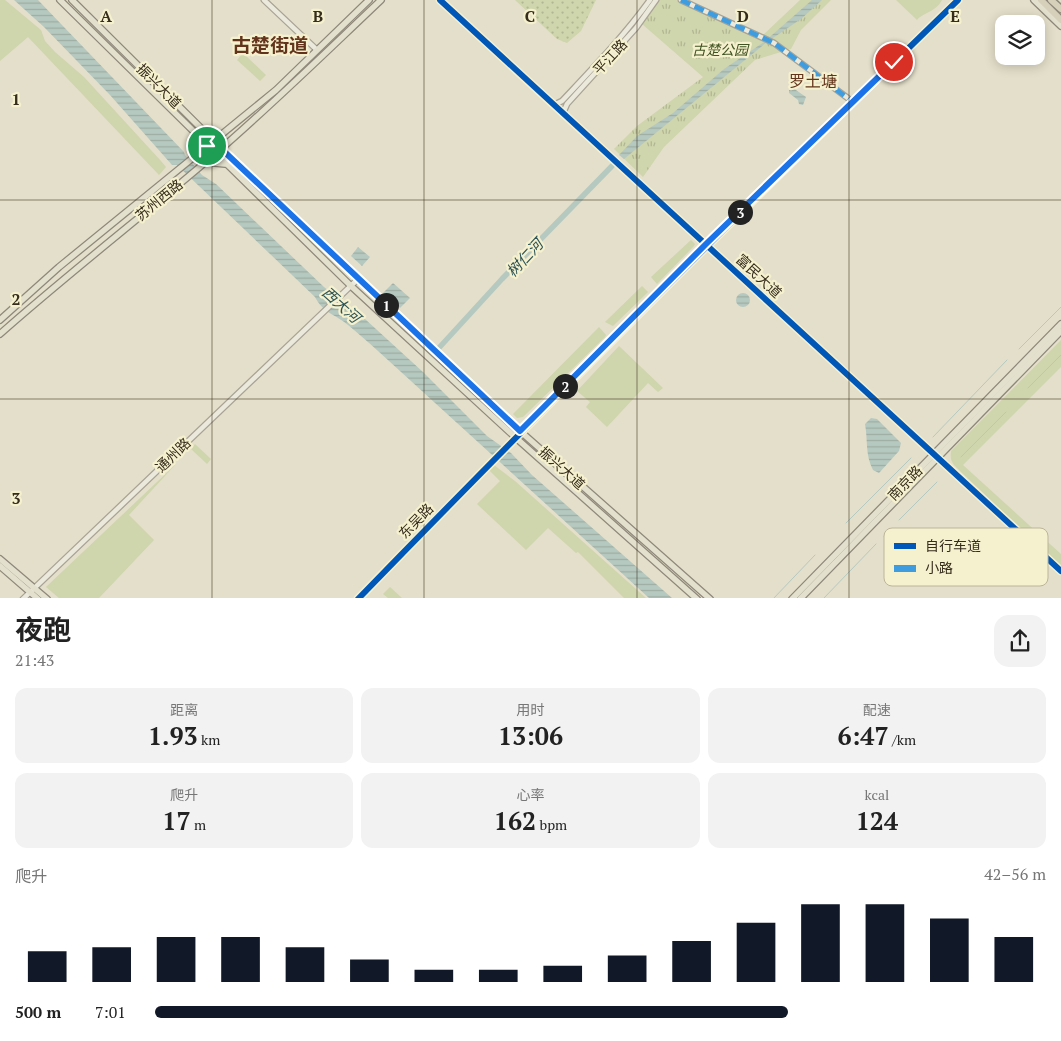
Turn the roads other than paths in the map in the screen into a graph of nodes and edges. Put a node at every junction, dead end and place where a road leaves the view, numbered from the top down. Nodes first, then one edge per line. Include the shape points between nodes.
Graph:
1 (60, 0) edge
2 (72, 0) edge
3 (264, 0) edge
4 (370, 0) edge
5 (381, 0) edge
6 (440, 0) edge
7 (650, 0) edge
8 (656, 0) edge
9 (681, 0) edge
10 (958, 0) edge
11 (1034, 0) edge
12 (1041, 0) edge
13 (1051, 0) edge
14 (1058, 0) edge
15 (1061, 4) edge
16 (1061, 10) edge
17 (1061, 20) edge
18 (1061, 26) edge
19 (317, 50) junction
20 (853, 102) junction
21 (554, 104) junction
22 (563, 113) junction
23 (199, 126) junction
24 (230, 128) junction
25 (190, 129) junction
26 (224, 132) junction
27 (230, 140) junction
28 (213, 141) junction
29 (207, 146) junction
30 (221, 148) junction
31 (197, 154) junction
32 (215, 154) junction
33 (230, 157) junction
34 (204, 163) junction
35 (226, 164) junction
36 (706, 244) junction
37 (358, 279) junction
38 (351, 286) junction
39 (0, 320) edge
40 (1061, 324) edge
41 (1061, 331) edge
42 (0, 334) edge
43 (520, 431) junction
44 (512, 439) junction
45 (936, 456) junction
46 (1015, 528) edge
47 (1048, 558) edge
48 (0, 559) edge
49 (0, 566) edge
50 (1061, 570) edge
51 (32, 590) junction
52 (23, 598) edge
53 (38, 598) edge
54 (47, 598) edge
55 (358, 598) edge
56 (697, 598) edge
57 (710, 598) edge
58 (792, 598) edge
59 (800, 598) edge

1 - 25 main road, 振兴大道
2 - 23 main road, 振兴大道
3 - 19 street
4 - 19 main road, 苏州西路
5 - 27 main road, 苏州西路
6 - 21 street, 富民大道
7 - 21 street, 平江路 via 611,48 562,101
8 - 22 street, 平江路 via 636,28 567,104
9 - 20 street via 774,43
10 - 20 street
11 - 18 main road
12 - 17 highway
13 - 16 highway
14 - 15 highway
19 - 24 main road, 苏州西路
20 - 36 street
21 - 22 street, 富民大道
22 - 36 street, 富民大道
23 - 24 main road via 213,134
23 - 28 main road, 振兴大道
24 - 26 main road, 苏州西路
25 - 29 main road, 振兴大道
25 - 31 main road via 197,139
26 - 27 main road
26 - 28 main road, 苏州西路
27 - 30 main road, 苏州西路
27 - 33 main road via 227,148
28 - 29 main road, 苏州西路
28 - 30 main road, 振兴大道
29 - 31 main road, 苏州西路
29 - 32 main road, 振兴大道
30 - 32 main road, 苏州西路
30 - 33 main road, 振兴大道
31 - 39 main road, 苏州西路 via 59,267
32 - 34 main road, 苏州西路
32 - 35 main road, 振兴大道
33 - 37 main road, 振兴大道
34 - 35 main road
34 - 42 main road, 苏州西路
35 - 38 main road, 振兴大道
36 - 43 street
36 - 45 street, 富民大道
37 - 38 street, 通州路
37 - 43 main road, 振兴大道
38 - 44 main road, 振兴大道
38 - 51 street, 通州路
40 - 45 main road, 南京路
41 - 45 main road, 南京路
43 - 44 street
43 - 57 main road, 振兴大道
44 - 55 street, 东吴路
44 - 56 main road, 振兴大道
45 - 46 street, 富民大道
45 - 58 main road, 南京路
45 - 59 main road, 南京路
47 - 50 street, 富民大道
48 - 51 main road
49 - 51 main road
51 - 52 street, 通州路
51 - 53 main road
51 - 54 main road

